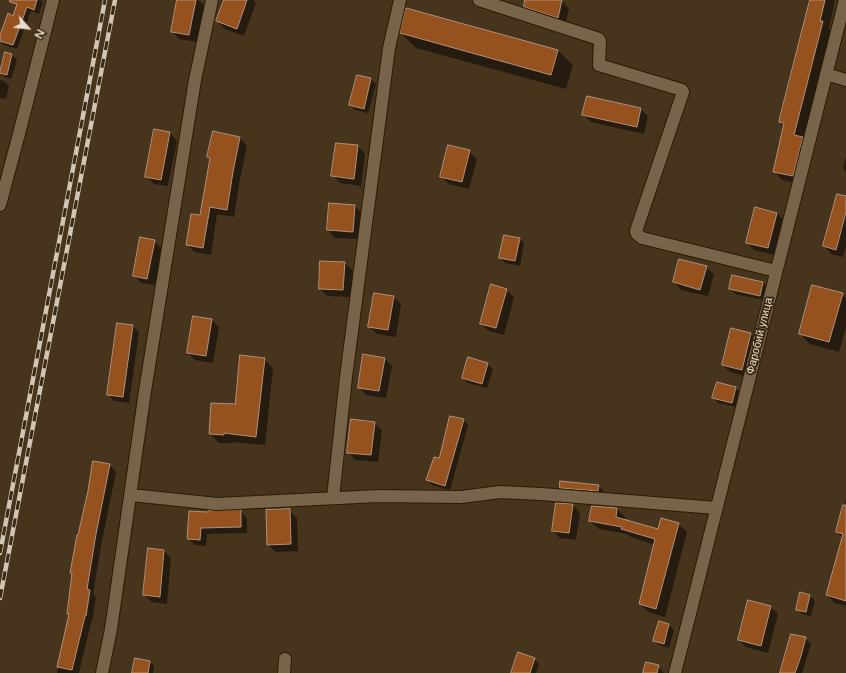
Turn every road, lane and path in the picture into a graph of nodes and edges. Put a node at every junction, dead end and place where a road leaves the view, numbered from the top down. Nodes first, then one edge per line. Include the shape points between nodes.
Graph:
1 (53, 0) edge
2 (212, 0) edge
3 (400, 0) edge
4 (479, 0) edge
5 (845, 0) edge
6 (826, 74) junction
7 (846, 80) edge
8 (0, 206) edge
9 (776, 271) junction
10 (131, 495) junction
11 (333, 498) junction
12 (716, 508) junction
13 (285, 659) dead end
14 (102, 673) edge
15 (284, 673) edge
16 (675, 673) edge

1 - 8 street
2 - 10 street via 195,80 145,391
3 - 11 street via 386,70
4 - 9 street via 599,39 598,62 601,66 682,90 637,234 642,238
5 - 6 street, Фаробий улица
6 - 7 street
6 - 9 street, Фаробий улица
9 - 12 street, Фаробий улица
10 - 11 street via 217,504
10 - 14 street
11 - 12 street via 461,497 500,492
12 - 16 street, Фаробий улица
13 - 15 street

